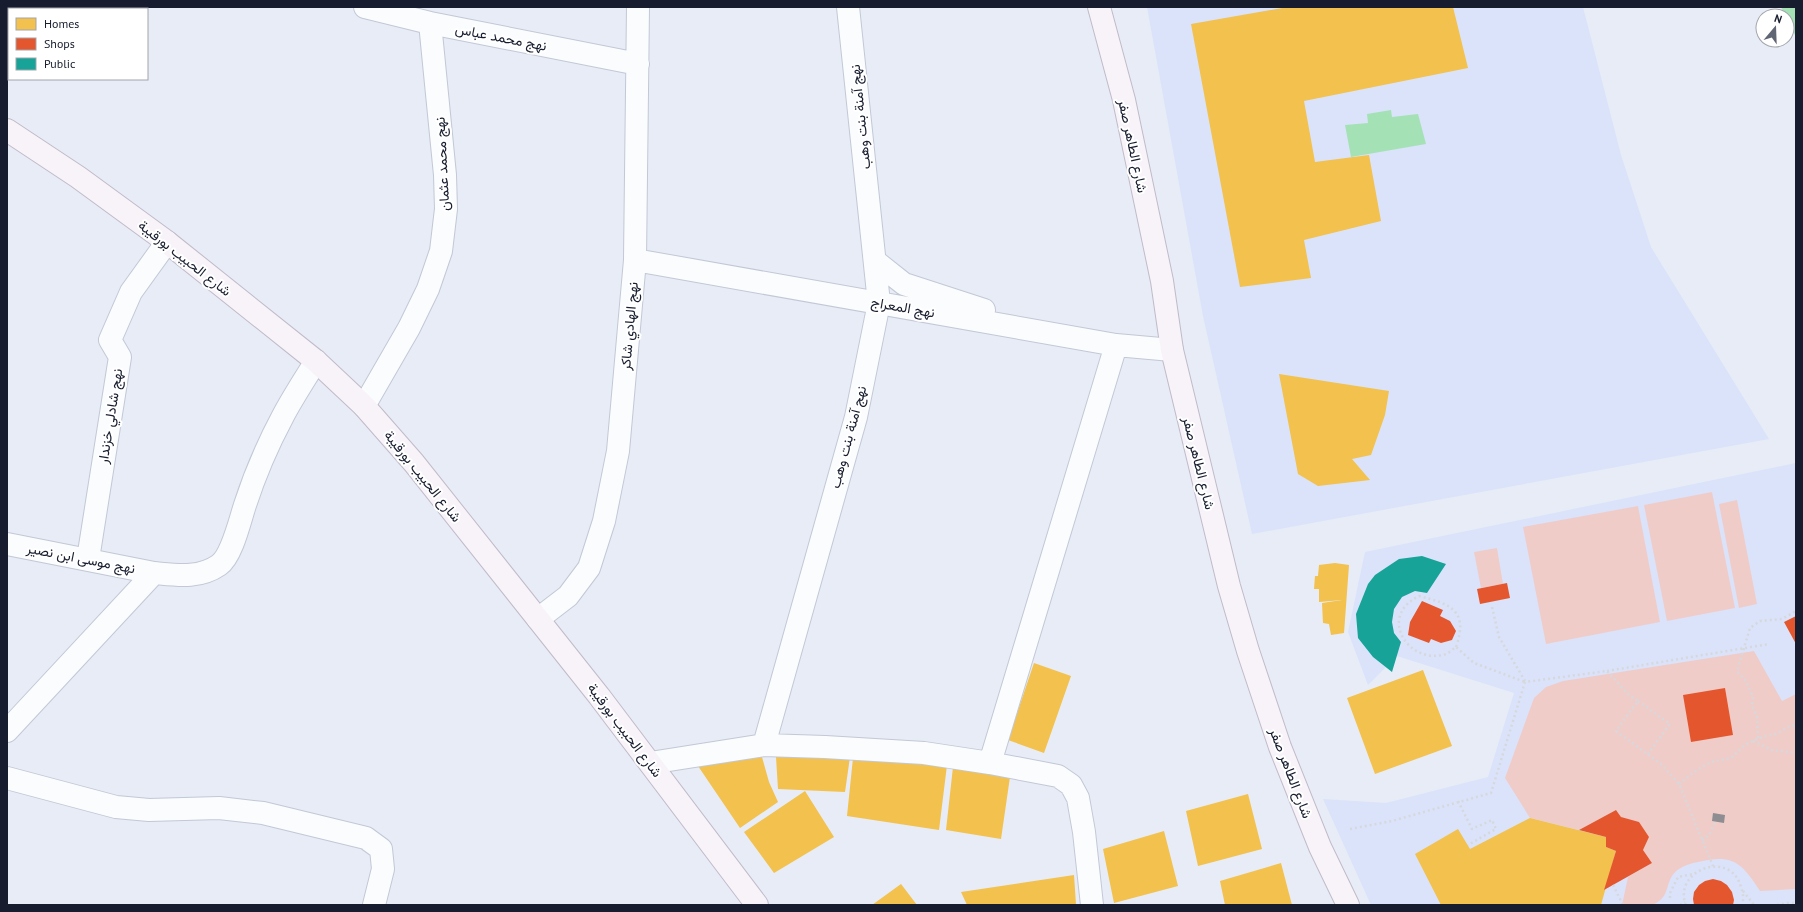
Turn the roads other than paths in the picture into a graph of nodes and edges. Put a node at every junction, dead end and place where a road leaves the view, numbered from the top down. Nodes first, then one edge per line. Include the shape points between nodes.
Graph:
1 (365, 7) edge
2 (638, 7) edge
3 (848, 7) edge
4 (1099, 7) edge
5 (430, 23) junction
6 (638, 64) junction
7 (7, 130) edge
8 (167, 242) junction
9 (635, 260) junction
10 (875, 261) junction
11 (879, 303) junction
12 (1060, 335) junction
13 (1116, 345) junction
14 (1172, 350) junction
15 (316, 361) junction
16 (364, 406) junction
17 (7, 544) edge
18 (88, 559) junction
19 (154, 573) junction
20 (538, 619) junction
21 (7, 731) edge
22 (764, 745) junction
23 (990, 762) junction
24 (650, 763) junction
25 (7, 778) edge
26 (374, 905) edge
27 (757, 905) edge
28 (1092, 905) edge
29 (1348, 905) edge

1 - 5 street, نهج محمد عباس
2 - 6 street, نهج الهادي شاكر
3 - 10 street, نهج آمنة بنت وهب
4 - 14 main road, شارع الطاهر صفر via 1126,108 1162,281
5 - 6 street, نهج محمد عباس
5 - 16 street, نهج محمد عثمان via 445,175 446,209 441,251 428,289 410,328
6 - 9 street, نهج الهادي شاكر
7 - 8 main road, شارع الحبيب بورقيبة via 78,177
8 - 15 main road, شارع الحبيب بورقيبة
8 - 18 street, نهج شادلي خزندار via 131,292 110,340 120,357
9 - 11 street, نهج المعراج
9 - 20 street, نهج الهادي شاكر via 618,451 604,522 589,568 568,596
10 - 11 street, نهج آمنة بنت وهب
10 - 12 street via 904,284
11 - 12 street, نهج المعراج
11 - 22 street, نهج آمنة بنت وهب via 856,417
12 - 13 street, نهج المعراج
13 - 14 street, نهج المعراج
13 - 23 street
14 - 29 main road, شارع الطاهر صفر via 1229,586 1248,651 1280,747 1320,847
15 - 16 main road, شارع الحبيب بورقيبة
15 - 19 street, نهج موسى ابن نصير via 271,441 245,505 233,543 220,565 200,574
16 - 20 main road, شارع الحبيب بورقيبة via 414,463
17 - 18 street, نهج موسى ابن نصير
18 - 19 street, نهج موسى ابن نصير
19 - 21 street
20 - 24 main road, شارع الحبيب بورقيبة
22 - 23 street via 924,753
22 - 24 street
23 - 28 street via 1058,776 1071,785 1078,798 1084,832
24 - 27 main road, شارع الحبيب بورقيبة
25 - 26 street via 116,806 149,810 219,808 263,813 366,838 381,849 383,869

